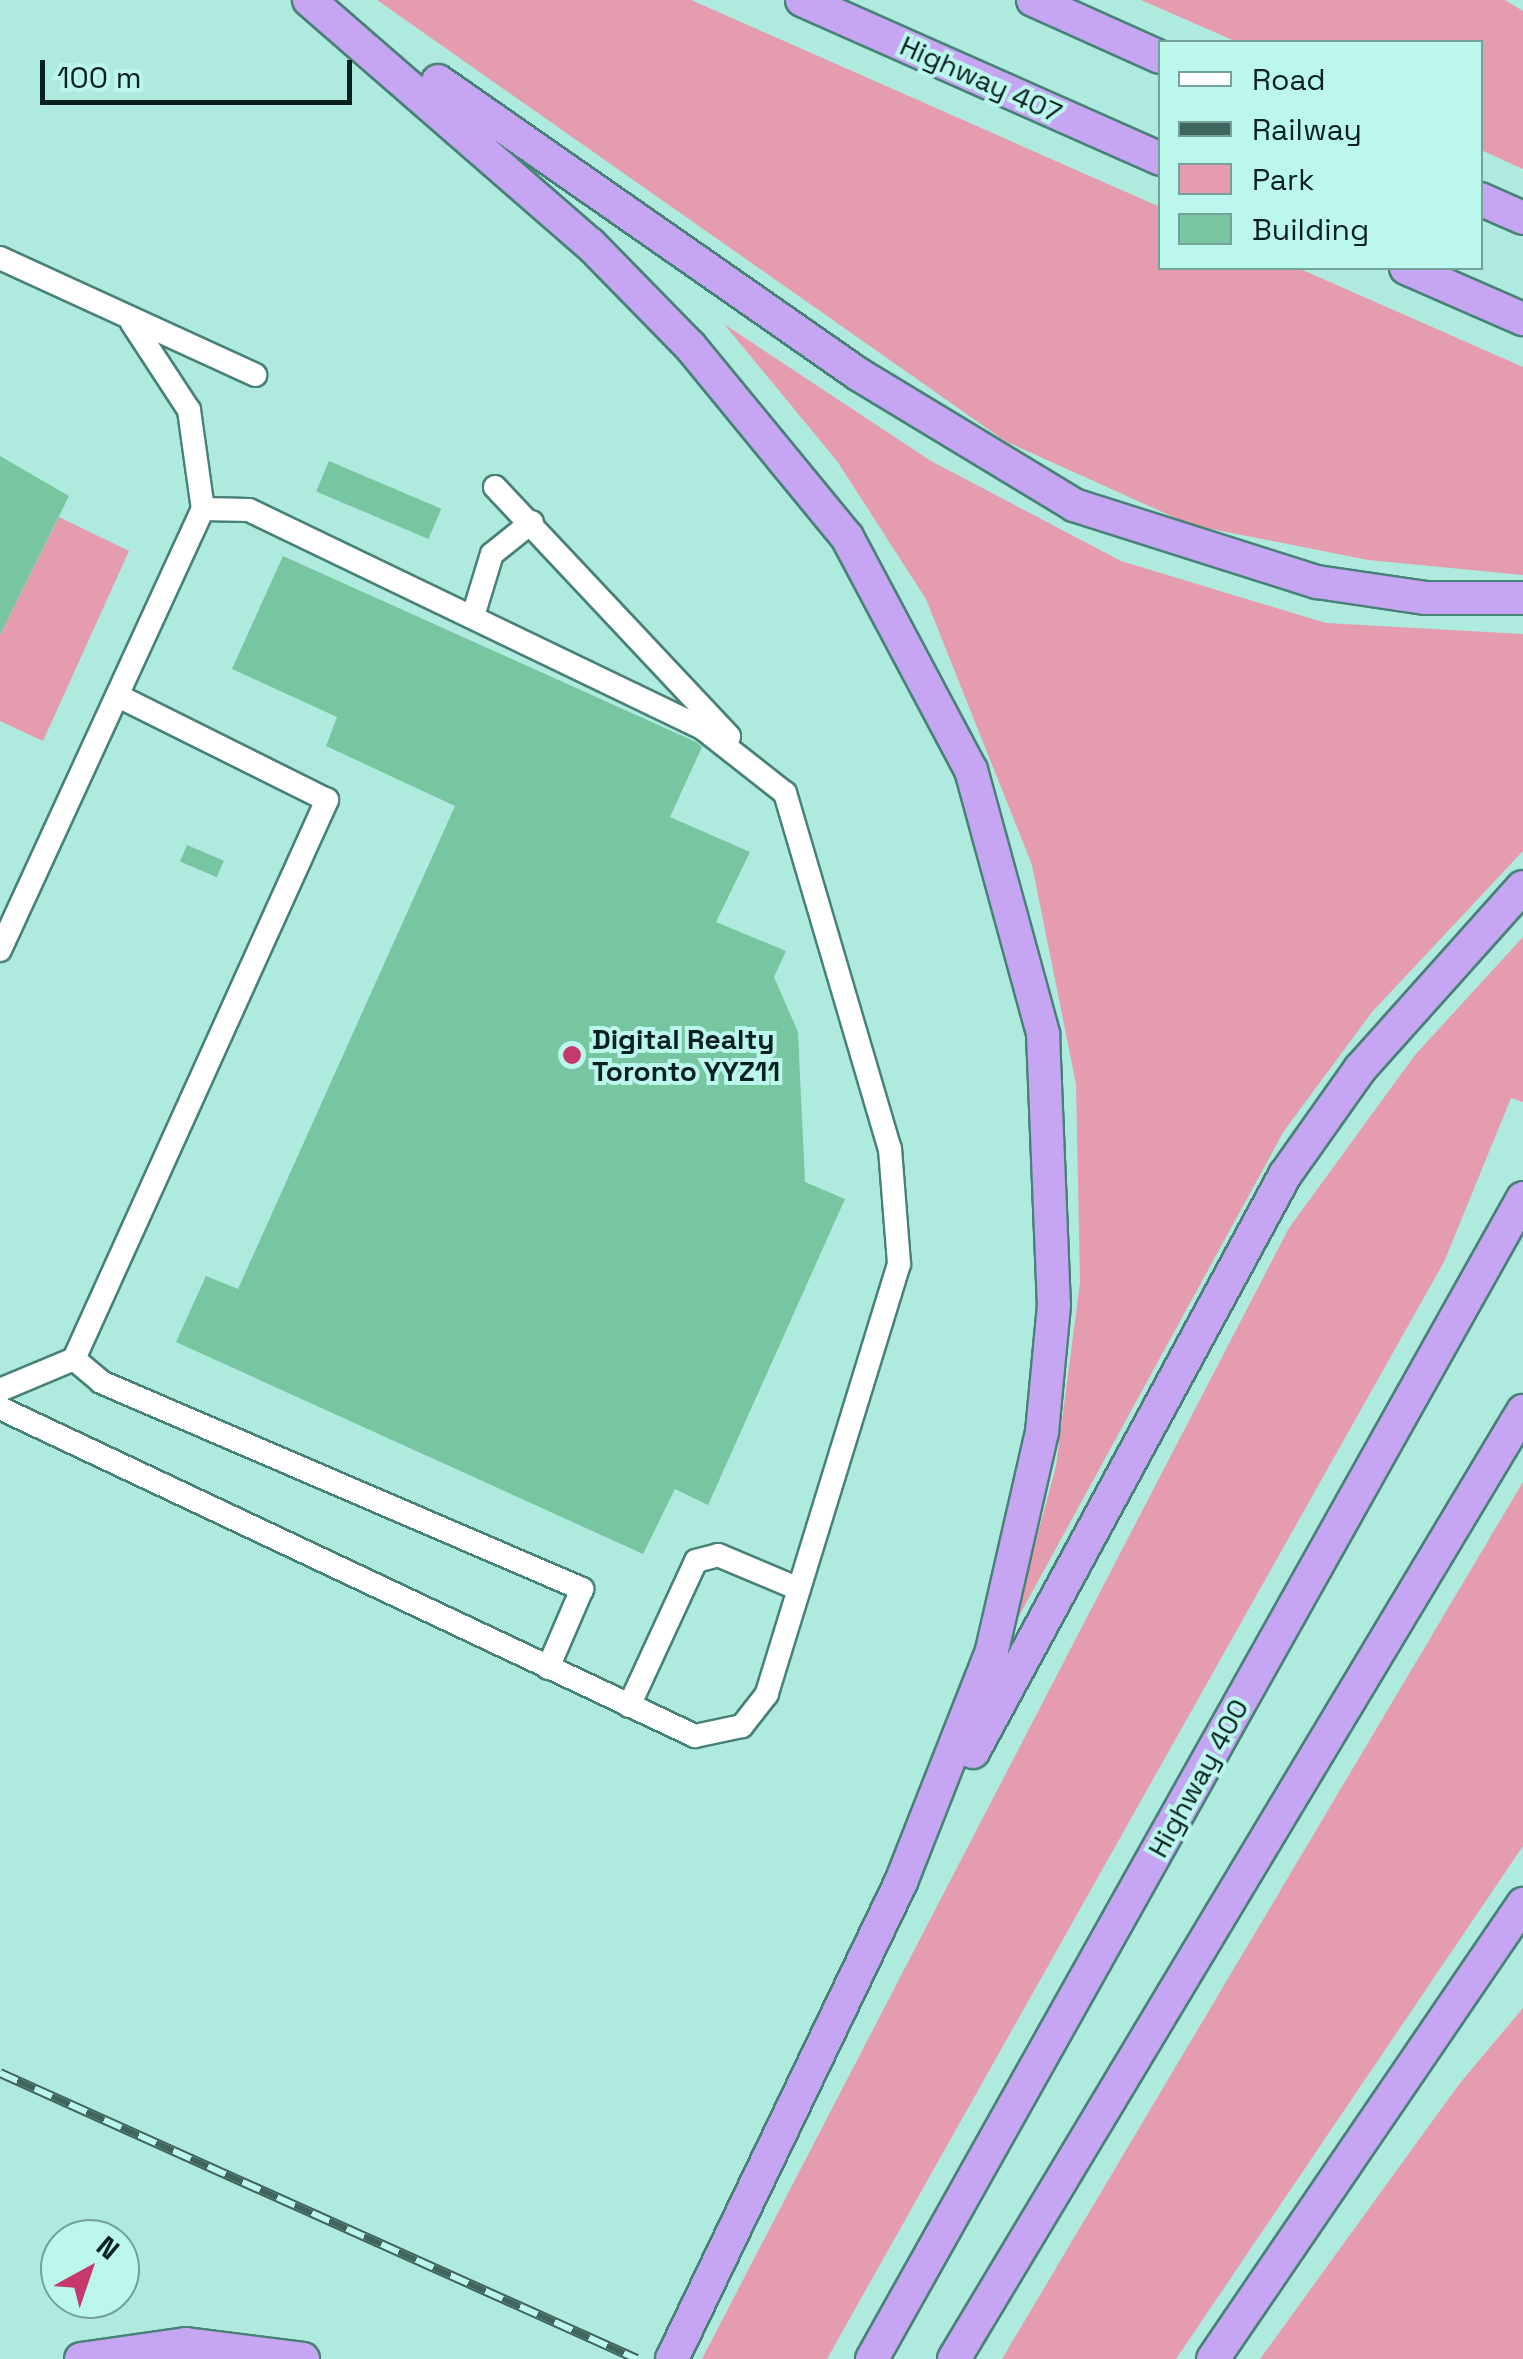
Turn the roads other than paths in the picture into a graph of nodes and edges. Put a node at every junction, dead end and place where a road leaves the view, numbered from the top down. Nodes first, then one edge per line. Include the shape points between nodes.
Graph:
1 (310, 0) edge
2 (318, 0) edge
3 (802, 0) edge
4 (1032, 0) edge
5 (1158, 56) edge
6 (1158, 158) edge
7 (1483, 200) edge
8 (1523, 218) edge
9 (0, 258) edge
10 (1411, 270) edge
11 (126, 317) junction
12 (1523, 319) edge
13 (256, 375) dead end
14 (496, 488) dead end
15 (203, 509) junction
16 (532, 522) junction
17 (1523, 598) edge
18 (473, 616) junction
19 (118, 696) junction
20 (755, 764) junction
21 (1523, 887) edge
22 (0, 950) edge
23 (1523, 1198) edge
24 (74, 1359) junction
25 (0, 1390) edge
26 (0, 1408) edge
27 (1523, 1411) edge
28 (799, 1589) junction
29 (548, 1668) junction
30 (629, 1706) junction
31 (901, 1882) junction
32 (1523, 1904) edge
33 (1523, 1942) edge
34 (1432, 2046) junction
35 (81, 2359) edge
36 (303, 2359) edge
37 (672, 2359) edge
38 (872, 2359) edge
39 (954, 2359) edge
40 (1213, 2359) edge

1 - 31 highway via 590,244 811,486 936,694 1015,907 1042,1034 1055,1175 1042,1432 992,1651
2 - 17 highway via 858,374 1074,505 1317,582 1425,598
3 - 6 highway, Highway 407
4 - 5 highway
7 - 8 highway
9 - 11 lane
10 - 12 highway
11 - 13 lane
11 - 15 lane via 189,410
14 - 16 lane
15 - 18 lane via 248,510
15 - 19 lane
16 - 18 lane via 492,554
16 - 20 lane
18 - 20 lane via 702,728
19 - 22 lane
19 - 24 lane via 327,800
20 - 28 lane via 785,793 890,1150 899,1264
21 - 31 highway via 1360,1068 1286,1175
23 - 38 highway, Highway 400
24 - 25 lane
24 - 29 lane via 101,1382 582,1589
26 - 29 lane
27 - 39 highway
28 - 30 lane via 767,1694 742,1726 695,1736
28 - 30 lane via 718,1555 696,1560
29 - 30 lane
31 - 37 highway
32 - 34 highway
33 - 34 highway
34 - 40 highway
35 - 36 highway via 186,2344

